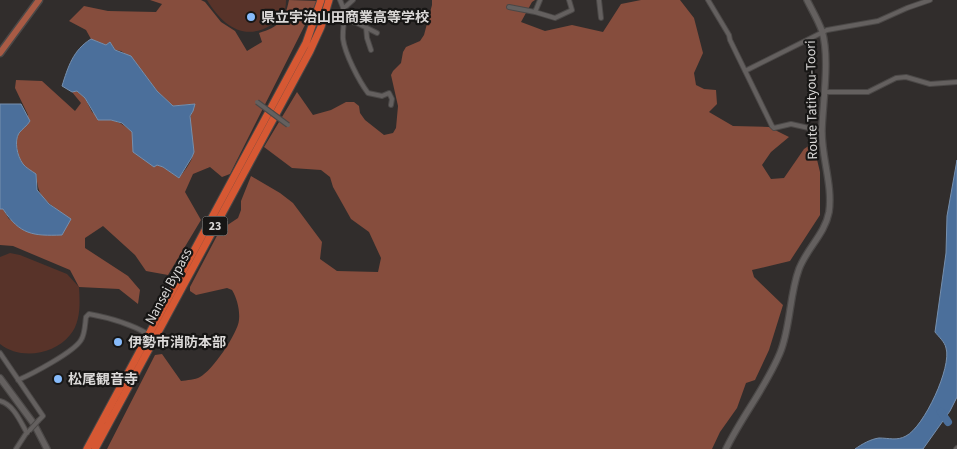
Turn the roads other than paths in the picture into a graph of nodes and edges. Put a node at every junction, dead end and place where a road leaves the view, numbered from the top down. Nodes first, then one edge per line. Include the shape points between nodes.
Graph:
1 (39, 0) edge
2 (321, 0) edge
3 (329, 0) edge
4 (340, 0) edge
5 (353, 0) edge
6 (540, 0) edge
7 (569, 0) edge
8 (598, 0) edge
9 (708, 0) edge
10 (807, 0) edge
11 (912, 0) edge
12 (930, 0) edge
13 (914, 5) junction
14 (509, 7) dead end
15 (344, 8) junction
16 (535, 12) junction
17 (601, 18) dead end
18 (346, 20) junction
19 (366, 27) junction
20 (822, 32) junction
21 (377, 33) dead end
22 (371, 50) dead end
23 (0, 53) edge
24 (745, 71) junction
25 (957, 82) edge
26 (824, 92) junction
27 (257, 102) dead end
28 (391, 105) dead end
29 (288, 125) dead end
30 (822, 131) junction
31 (152, 336) junction
32 (0, 353) edge
33 (0, 378) edge
34 (18, 380) junction
35 (0, 401) edge
36 (28, 432) junction
37 (16, 449) edge
38 (47, 449) edge
39 (88, 449) edge
40 (95, 449) edge
41 (726, 449) edge

1 - 23 main road
2 - 31 highway, Nansei Bypass / 23 via 306,43
3 - 31 highway, Nansei Bypass / 23 via 310,51
4 - 15 street
5 - 15 street
6 - 16 street
7 - 16 street via 572,10 555,18
8 - 17 street
9 - 24 street
10 - 20 main road, Route Tatityou-Toori
11 - 13 street
12 - 13 street
13 - 20 street via 878,21
14 - 16 street
15 - 18 street
18 - 19 street
18 - 28 street via 344,43 356,75 368,93 382,96 389,93
19 - 21 street
19 - 22 street
20 - 24 street
20 - 26 main road, Route Tatityou-Toori
24 - 30 street via 774,128 791,124
25 - 26 street via 930,84 896,78 863,93
26 - 30 main road, Route Tatityou-Toori
27 - 29 street, bridge
30 - 41 main road, Route Tatityou-Toori via 828,213 822,231 799,270 787,330 775,364
31 - 34 street via 117,319 89,314 82,337 75,346 43,368
31 - 39 highway, Nansei Bypass / 23
31 - 40 highway, Nansei Bypass / 23
32 - 34 street
33 - 38 main road via 34,424
34 - 36 street, bridge via 43,416
35 - 36 street via 7,403
36 - 37 street

